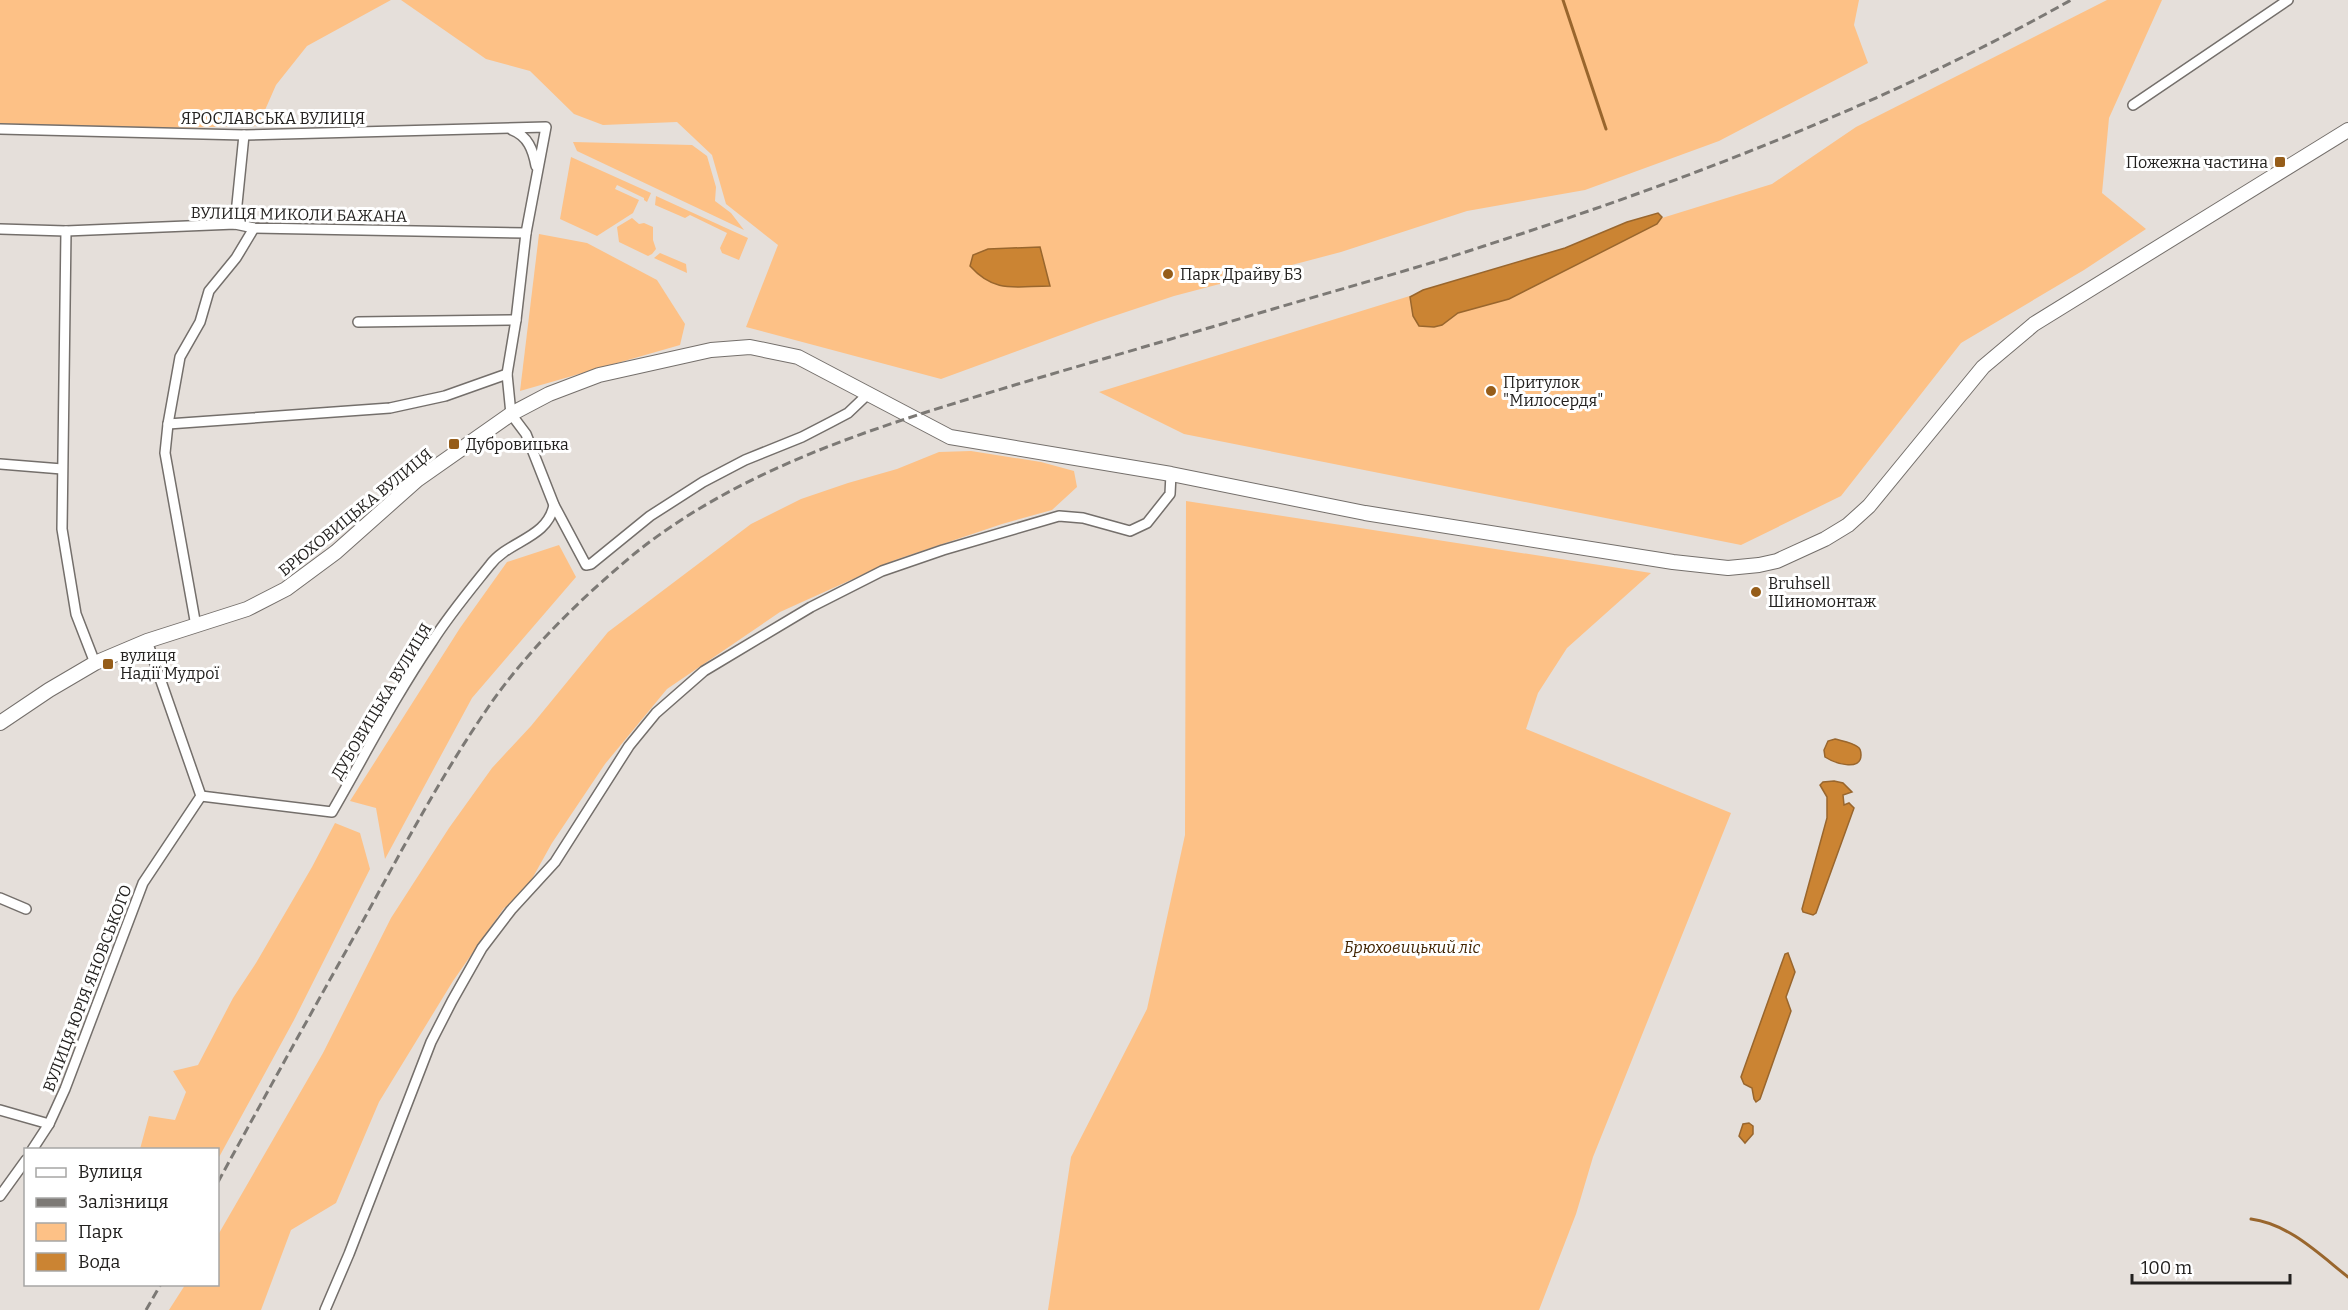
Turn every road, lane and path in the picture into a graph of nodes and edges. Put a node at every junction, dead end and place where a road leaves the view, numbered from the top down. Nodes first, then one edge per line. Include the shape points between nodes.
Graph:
1 (2288, 0) edge
2 (2133, 105) dead end
3 (507, 128) junction
4 (0, 129) edge
5 (2348, 130) edge
6 (244, 135) junction
7 (537, 172) junction
8 (235, 224) junction
9 (254, 228) junction
10 (0, 229) edge
11 (66, 231) junction
12 (526, 233) junction
13 (516, 320) junction
14 (358, 322) dead end
15 (507, 374) junction
16 (869, 393) junction
17 (511, 414) junction
18 (168, 424) junction
19 (0, 464) edge
20 (62, 469) junction
21 (1171, 474) junction
22 (554, 505) junction
23 (196, 626) junction
24 (147, 640) junction
25 (95, 663) junction
26 (0, 723) edge
27 (201, 796) junction
28 (0, 898) edge
29 (26, 909) dead end
30 (0, 1110) edge
31 (49, 1124) junction
32 (33, 1148) edge
33 (24, 1163) edge
34 (0, 1196) edge
35 (325, 1310) edge

1 - 2 street
3 - 6 street, ЯРОСЛАВСЬКА ВУЛИЦЯ
3 - 7 street via 520,133 529,143
3 - 7 street, ЯРОСЛАВСЬКА ВУЛИЦЯ via 546,127
4 - 6 street, ЯРОСЛАВСЬКА ВУЛИЦЯ
5 - 21 main road, БРЮХОВИЦЬКА ВУЛИЦЯ via 2034,324 1983,368 1869,506 1848,525 1802,551 1759,565 1728,568 1673,562 1365,513
6 - 8 street
7 - 12 street
8 - 9 street, ВУЛИЦЯ МИКОЛИ БАЖАНА
8 - 11 street, ВУЛИЦЯ МИКОЛИ БАЖАНА
9 - 12 street, ВУЛИЦЯ МИКОЛИ БАЖАНА
9 - 18 street via 209,291 200,322 180,357
10 - 11 street, ВУЛИЦЯ МИКОЛИ БАЖАНА
11 - 20 street
12 - 13 street
13 - 14 street
13 - 15 street
15 - 17 street
15 - 18 street via 446,396 390,408
16 - 17 main road, БРЮХОВИЦЬКА ВУЛИЦЯ via 798,357 734,347 599,375
16 - 21 main road, БРЮХОВИЦЬКА ВУЛИЦЯ via 950,436
16 - 22 street via 848,413 703,482 650,516 591,564 586,565
17 - 22 street via 526,434
17 - 23 main road, БРЮХОВИЦЬКА ВУЛИЦЯ via 417,480 336,552 286,589 247,609
18 - 23 street via 165,453
19 - 20 street
20 - 25 street via 64,543 76,614
21 - 35 street via 1170,494 1147,523 1130,531 1083,518 1059,516 882,571 811,607 704,671 656,713 629,746 555,862 482,948 452,1001 431,1042
22 - 27 street, ДУБОВИЦЬКА ВУЛИЦЯ via 548,522 498,555 432,640 332,812
23 - 24 main road, БРЮХОВИЦЬКА ВУЛИЦЯ
24 - 25 main road, БРЮХОВИЦЬКА ВУЛИЦЯ
24 - 27 street
25 - 26 main road, БРЮХОВИЦЬКА ВУЛИЦЯ
27 - 31 street, ВУЛИЦЯ ЮРІЯ ЯНОВСЬКОГО via 143,883
28 - 29 street
30 - 31 street
31 - 32 street, ВУЛИЦЯ ЮРІЯ ЯНОВСЬКОГО
33 - 34 street

